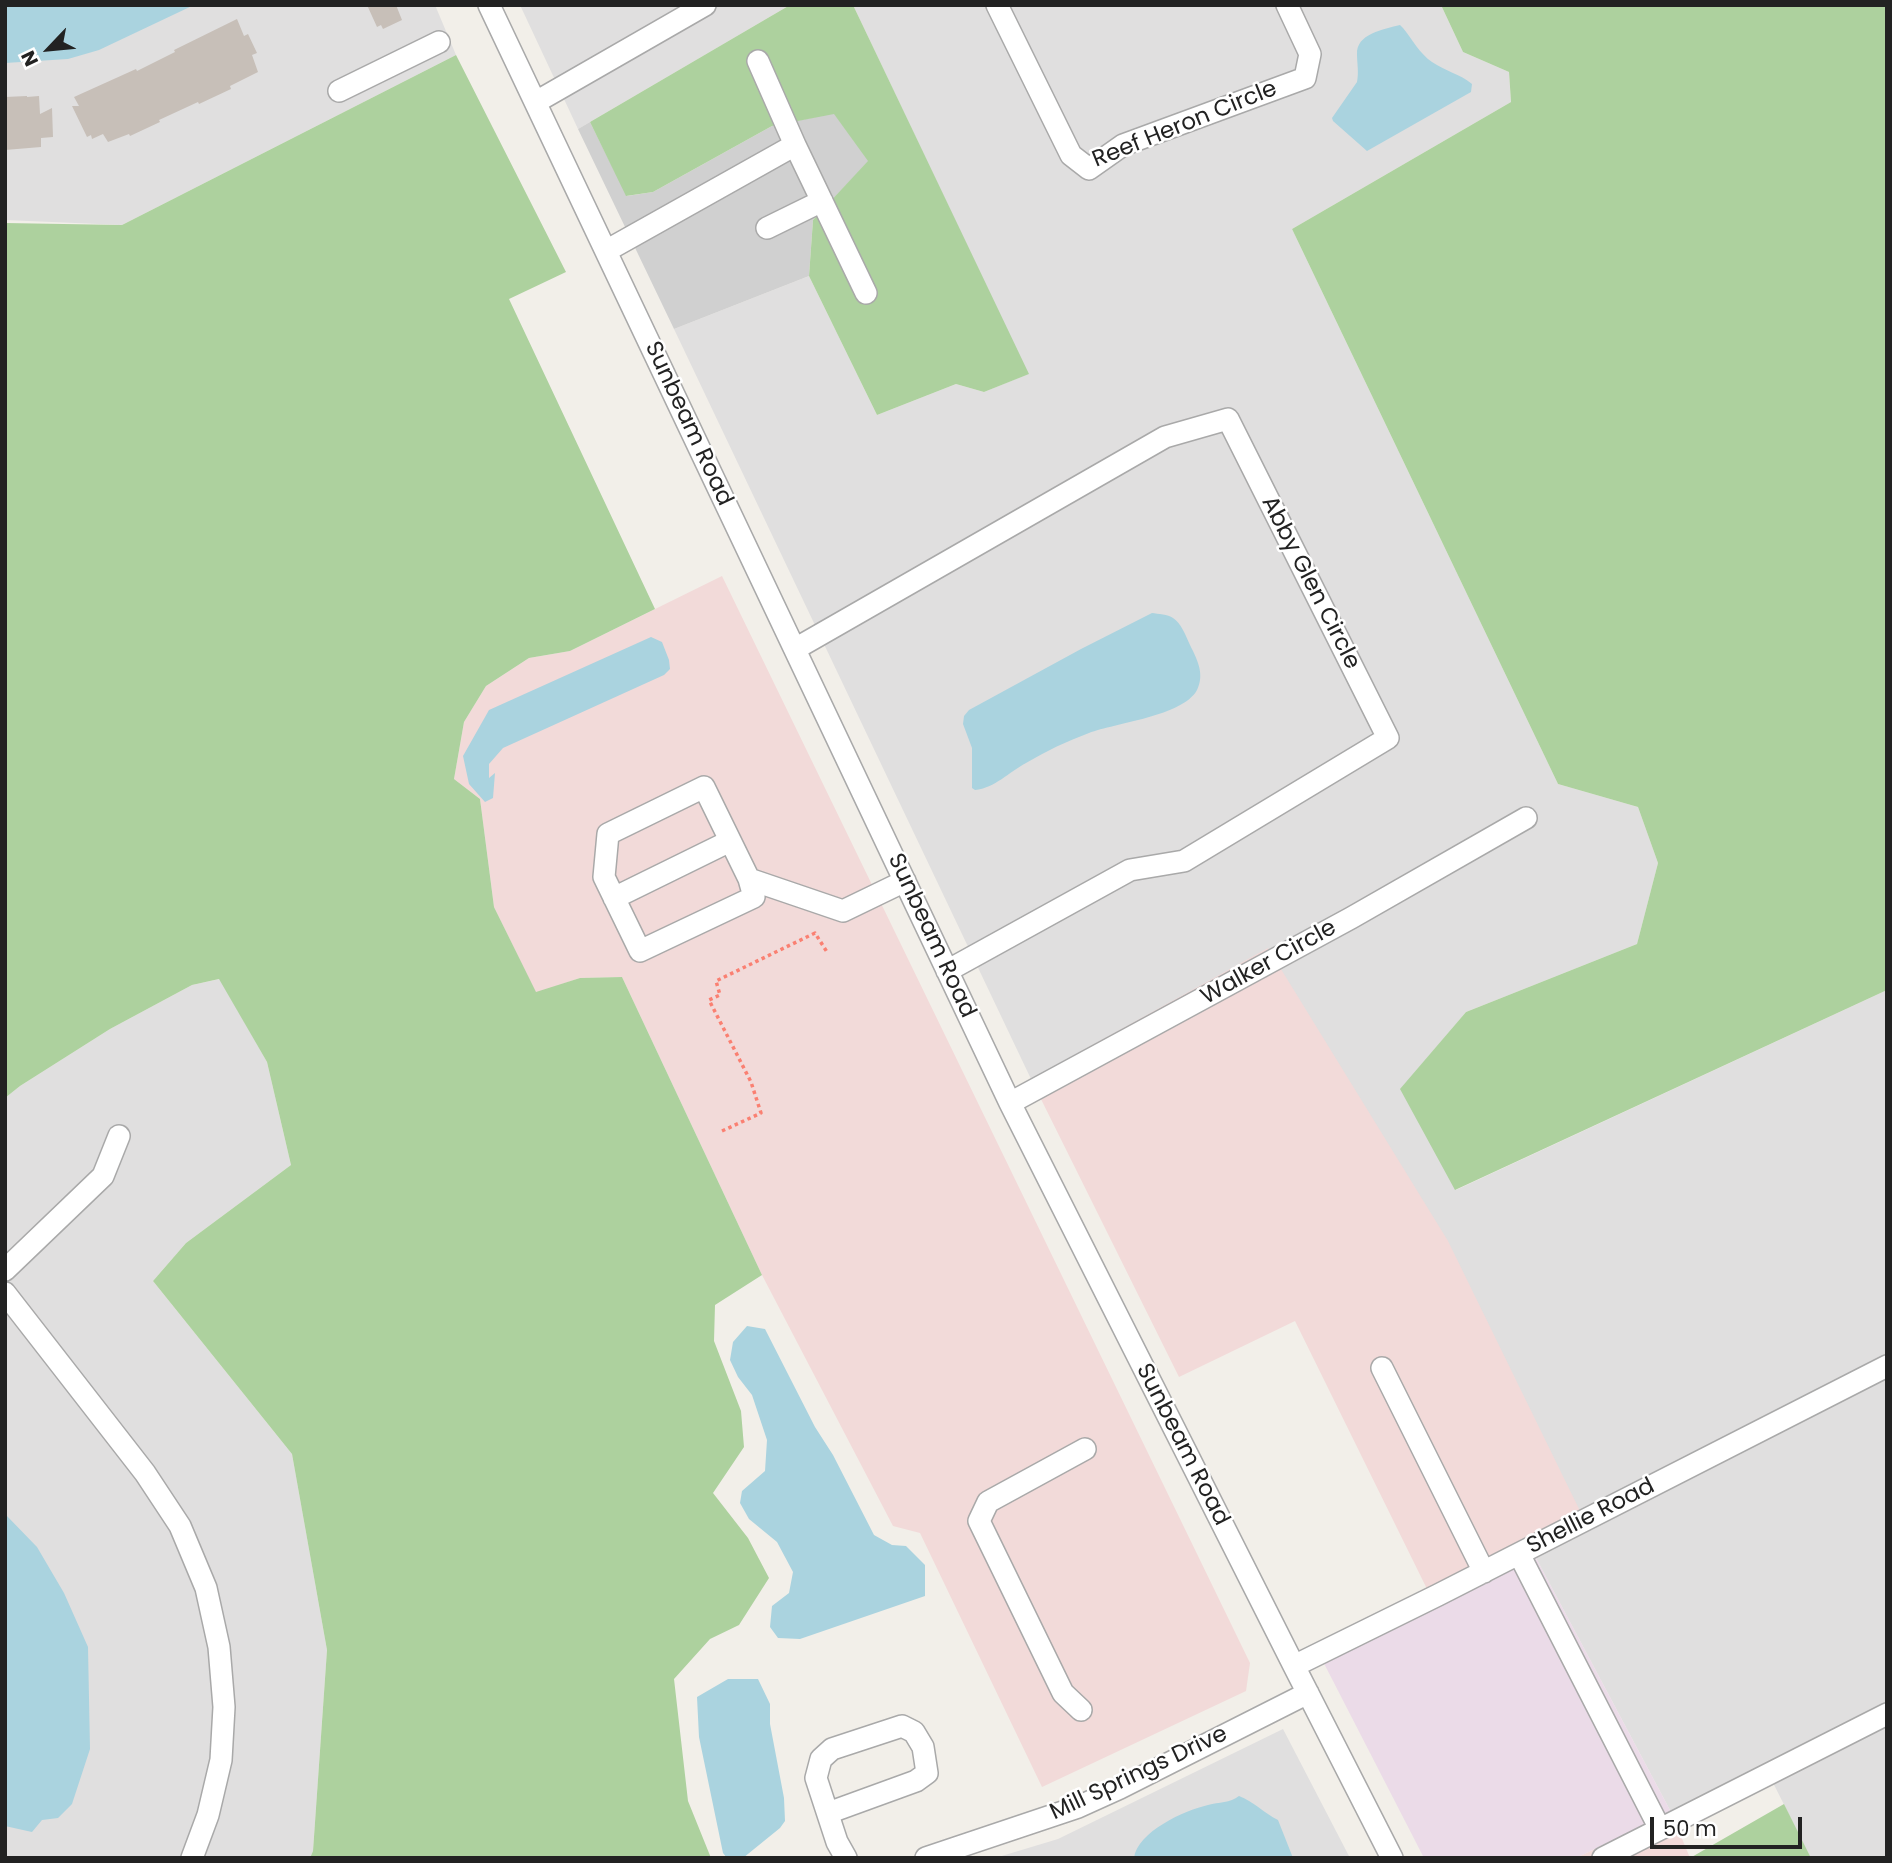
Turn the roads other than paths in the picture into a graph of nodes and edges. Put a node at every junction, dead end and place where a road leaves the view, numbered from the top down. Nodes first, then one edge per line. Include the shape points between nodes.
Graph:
1 (489, 5) edge
2 (705, 5) edge
3 (997, 5) edge
4 (1287, 5) edge
5 (439, 42) dead end
6 (758, 61) dead end
7 (339, 91) dead end
8 (536, 103) junction
9 (796, 145) junction
10 (822, 201) junction
11 (767, 228) dead end
12 (606, 251) junction
13 (866, 293) dead end
14 (795, 649) junction
15 (1526, 818) dead end
16 (730, 841) junction
17 (749, 879) junction
18 (905, 881) junction
19 (614, 898) junction
20 (947, 971) junction
21 (1010, 1103) junction
22 (119, 1136) dead end
23 (5, 1270) edge
24 (5, 1293) edge
25 (1887, 1366) edge
26 (1382, 1368) dead end
27 (1086, 1448) dead end
28 (1519, 1553) junction
29 (1483, 1572) junction
30 (1294, 1666) junction
31 (1308, 1693) junction
32 (1081, 1710) dead end
33 (1887, 1714) edge
34 (828, 1813) junction
35 (1660, 1829) junction
36 (957, 1853) edge
37 (191, 1858) edge
38 (846, 1858) edge
39 (926, 1858) edge
40 (1392, 1858) edge
41 (1603, 1858) edge

1 - 8 street, Sunbeam Road
2 - 8 street
3 - 4 street, Reef Heron Circle via 1071,155 1089,169 1123,145 1305,78 1310,54
5 - 7 street
6 - 9 street
8 - 12 street, Sunbeam Road
9 - 10 street
9 - 12 street
10 - 11 street
10 - 13 street
12 - 14 street, Sunbeam Road
14 - 18 street, Sunbeam Road
14 - 20 street, Abby Glen Circle via 1165,438 1228,419 1388,738 1184,861 1130,870
15 - 21 street, Walker Circle
16 - 17 street
16 - 19 street
16 - 19 street via 704,787 608,834 604,877
17 - 18 street via 843,911
17 - 19 street via 754,897 640,951
18 - 20 street, Sunbeam Road
20 - 21 street, Sunbeam Road
21 - 30 street, Sunbeam Road
22 - 23 street via 103,1176
24 - 37 street via 145,1473 180,1526 205,1588 219,1647 224,1707 221,1760 208,1815
25 - 28 street, Shellie Road
26 - 29 street
27 - 32 street via 988,1502 979,1521 1063,1693
28 - 29 street, Shellie Road
28 - 35 street
29 - 30 street, Shellie Road
30 - 31 street, Sunbeam Road
31 - 36 street, Mill Springs Drive via 1120,1788
31 - 40 street, Sunbeam Road
33 - 35 street
34 - 34 street via 816,1777 821,1759 832,1749 902,1726 914,1732 923,1747 927,1773
34 - 38 street
35 - 41 street
36 - 39 street, Mill Springs Drive

